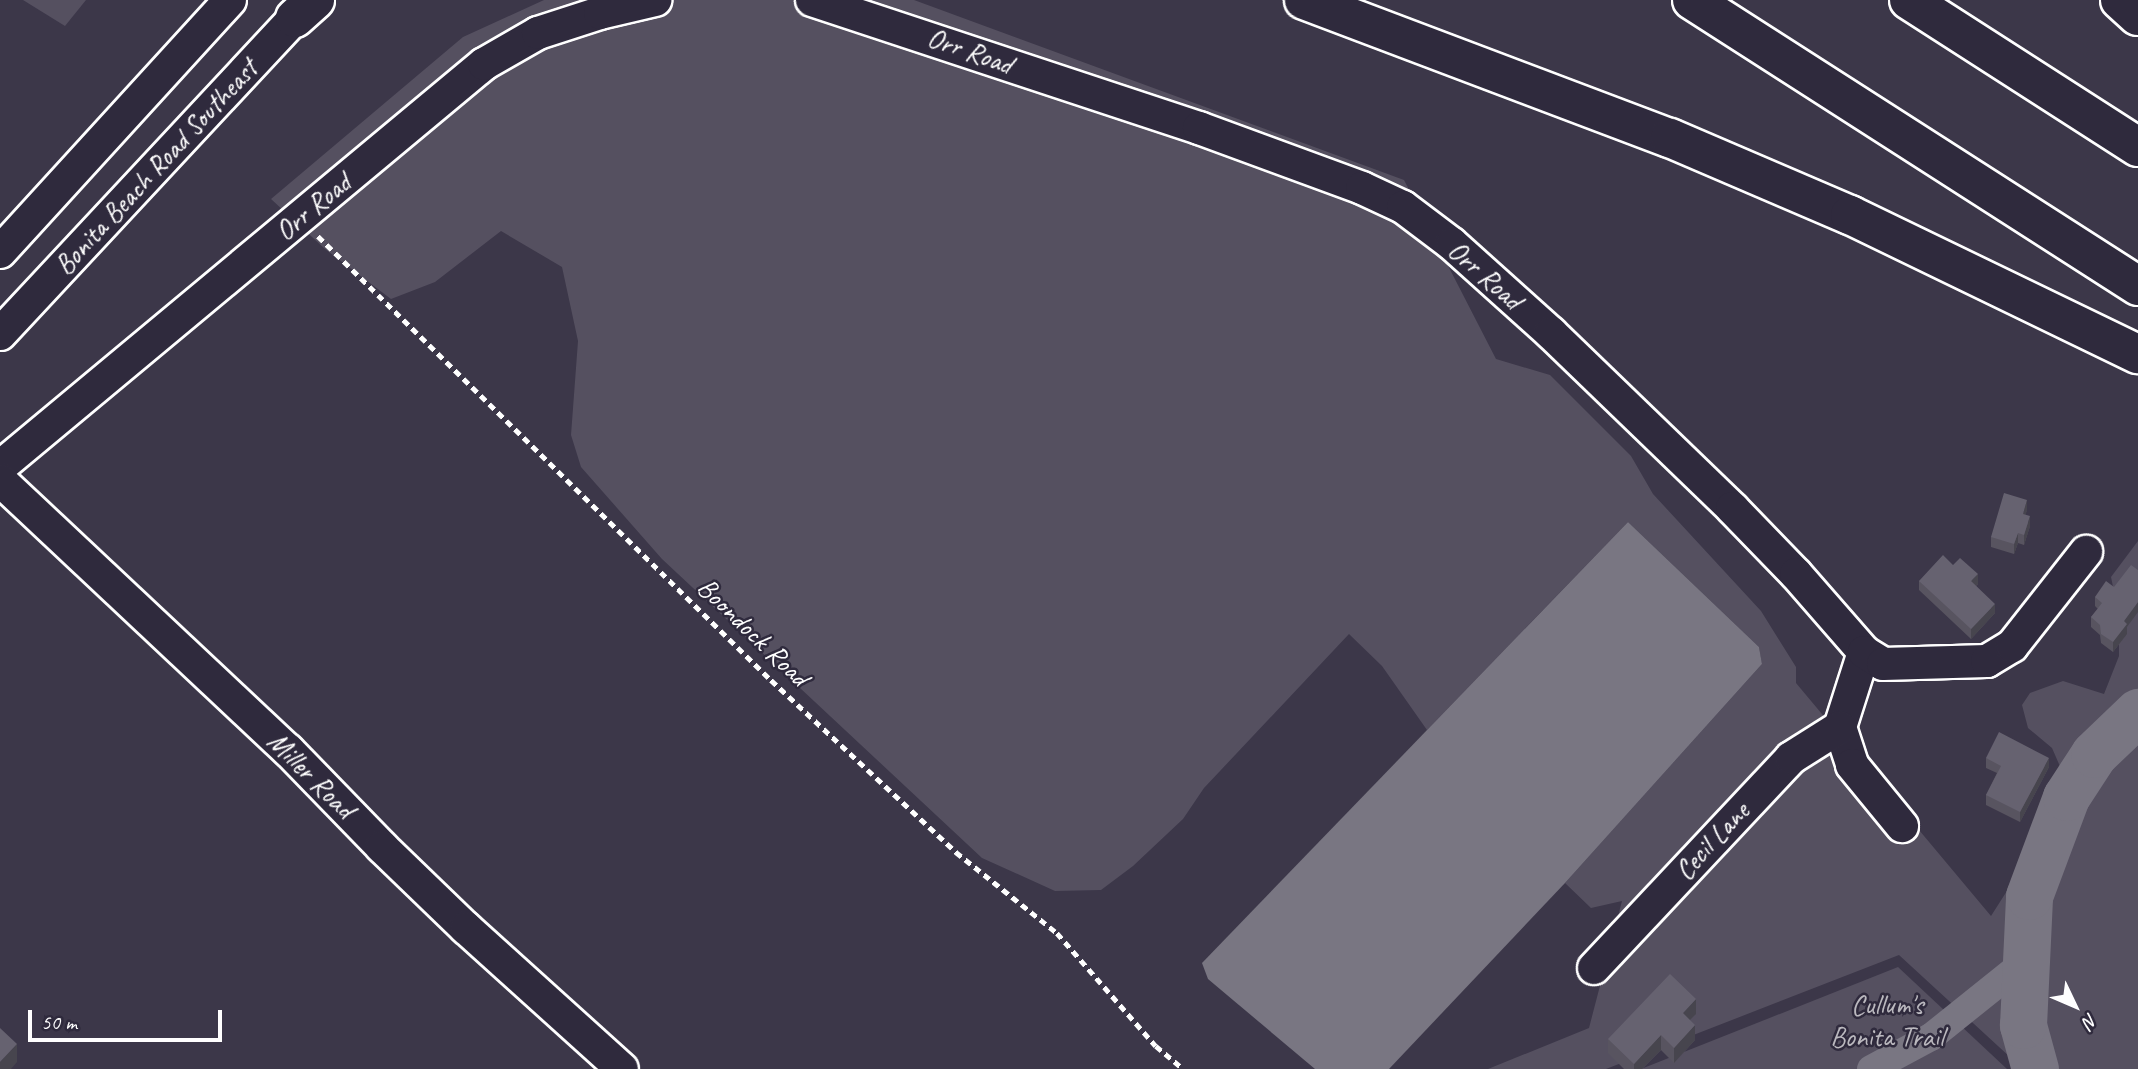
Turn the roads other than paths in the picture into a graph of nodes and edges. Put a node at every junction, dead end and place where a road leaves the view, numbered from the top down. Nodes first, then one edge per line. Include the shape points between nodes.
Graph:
1 (230, 0) edge
2 (655, 0) edge
3 (812, 0) edge
4 (1304, 0) edge
5 (1692, 0) edge
6 (1909, 0) edge
7 (2120, 0) edge
8 (307, 6) edge
9 (2138, 16) edge
10 (2138, 147) edge
11 (0, 252) edge
12 (2138, 286) edge
13 (0, 334) edge
14 (2138, 354) edge
15 (0, 467) edge
16 (0, 480) edge
17 (2086, 552) dead end
18 (1864, 652) junction
19 (1840, 727) junction
20 (1902, 825) dead end
21 (1594, 968) dead end
22 (622, 1069) edge

1 - 11 street, Bonita Beach Road Southeast
2 - 15 street, Orr Road via 538,33 484,64
3 - 18 street, Orr Road via 1199,128 1403,207 1452,244 1732,508
4 - 14 highway via 1670,138 1862,221
5 - 12 highway
6 - 10 highway
7 - 9 highway
8 - 13 street, Bonita Beach Road Southeast
16 - 22 street, Miller Road via 288,750 466,928
17 - 18 street via 2012,646 1987,661 1883,664
18 - 19 street
19 - 20 street via 1852,765
19 - 21 street, Cecil Lane via 1791,758

